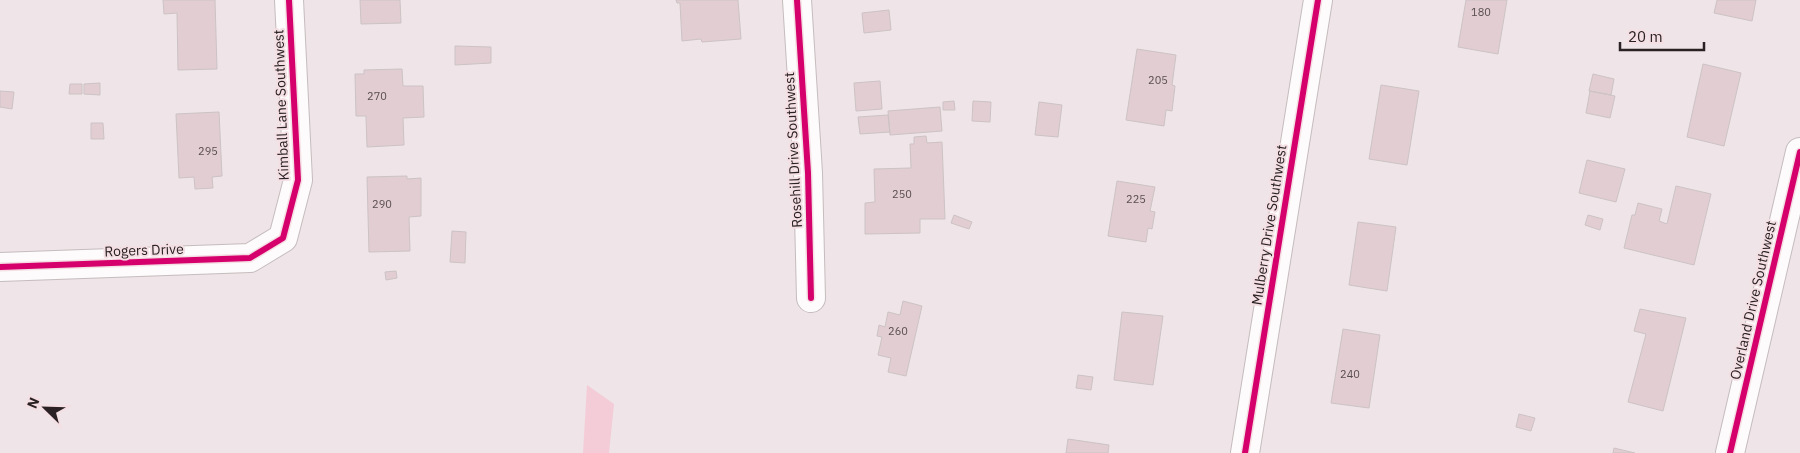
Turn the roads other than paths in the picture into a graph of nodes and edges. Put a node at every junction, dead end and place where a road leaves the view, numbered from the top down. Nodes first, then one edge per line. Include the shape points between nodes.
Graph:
1 (289, 0) edge
2 (797, 0) edge
3 (1318, 0) edge
4 (1800, 152) edge
5 (284, 238) joint
6 (0, 267) edge
7 (811, 298) dead end
8 (1245, 453) edge
9 (1730, 453) edge

1 - 5 street, Kimball Lane Southwest via 298,180
2 - 7 street, Rosehill Drive Southwest via 808,173
3 - 8 street, Mulberry Drive Southwest
4 - 9 street, Overland Drive Southwest
5 - 6 street, Rogers Drive via 250,258

